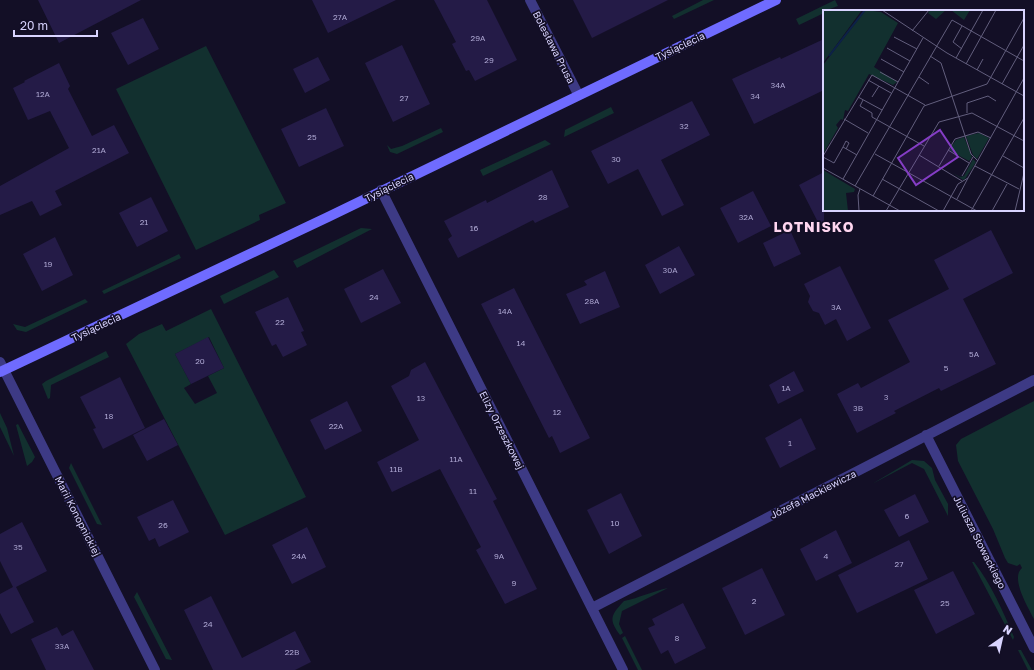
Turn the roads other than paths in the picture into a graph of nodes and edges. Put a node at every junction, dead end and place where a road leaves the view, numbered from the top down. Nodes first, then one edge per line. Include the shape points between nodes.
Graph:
1 (530, 0) edge
2 (776, 0) edge
3 (578, 94) junction
4 (381, 190) junction
5 (1, 368) edge
6 (1034, 380) edge
7 (926, 435) junction
8 (592, 608) junction
9 (1034, 648) edge
10 (155, 670) edge
11 (623, 670) edge

1 - 3 street, Bolesława Prusa
2 - 3 street, Tysiąclecia
3 - 4 street, Tysiąclecia
4 - 5 street, Tysiąclecia
4 - 8 street, Elizy Orzeszkowej
5 - 10 street, Marii Konopnickiej
6 - 7 street, Józefa Mackiewicza
7 - 8 street, Józefa Mackiewicza
7 - 9 street, Juliusza Słowackiego
8 - 11 street, Elizy Orzeszkowej

